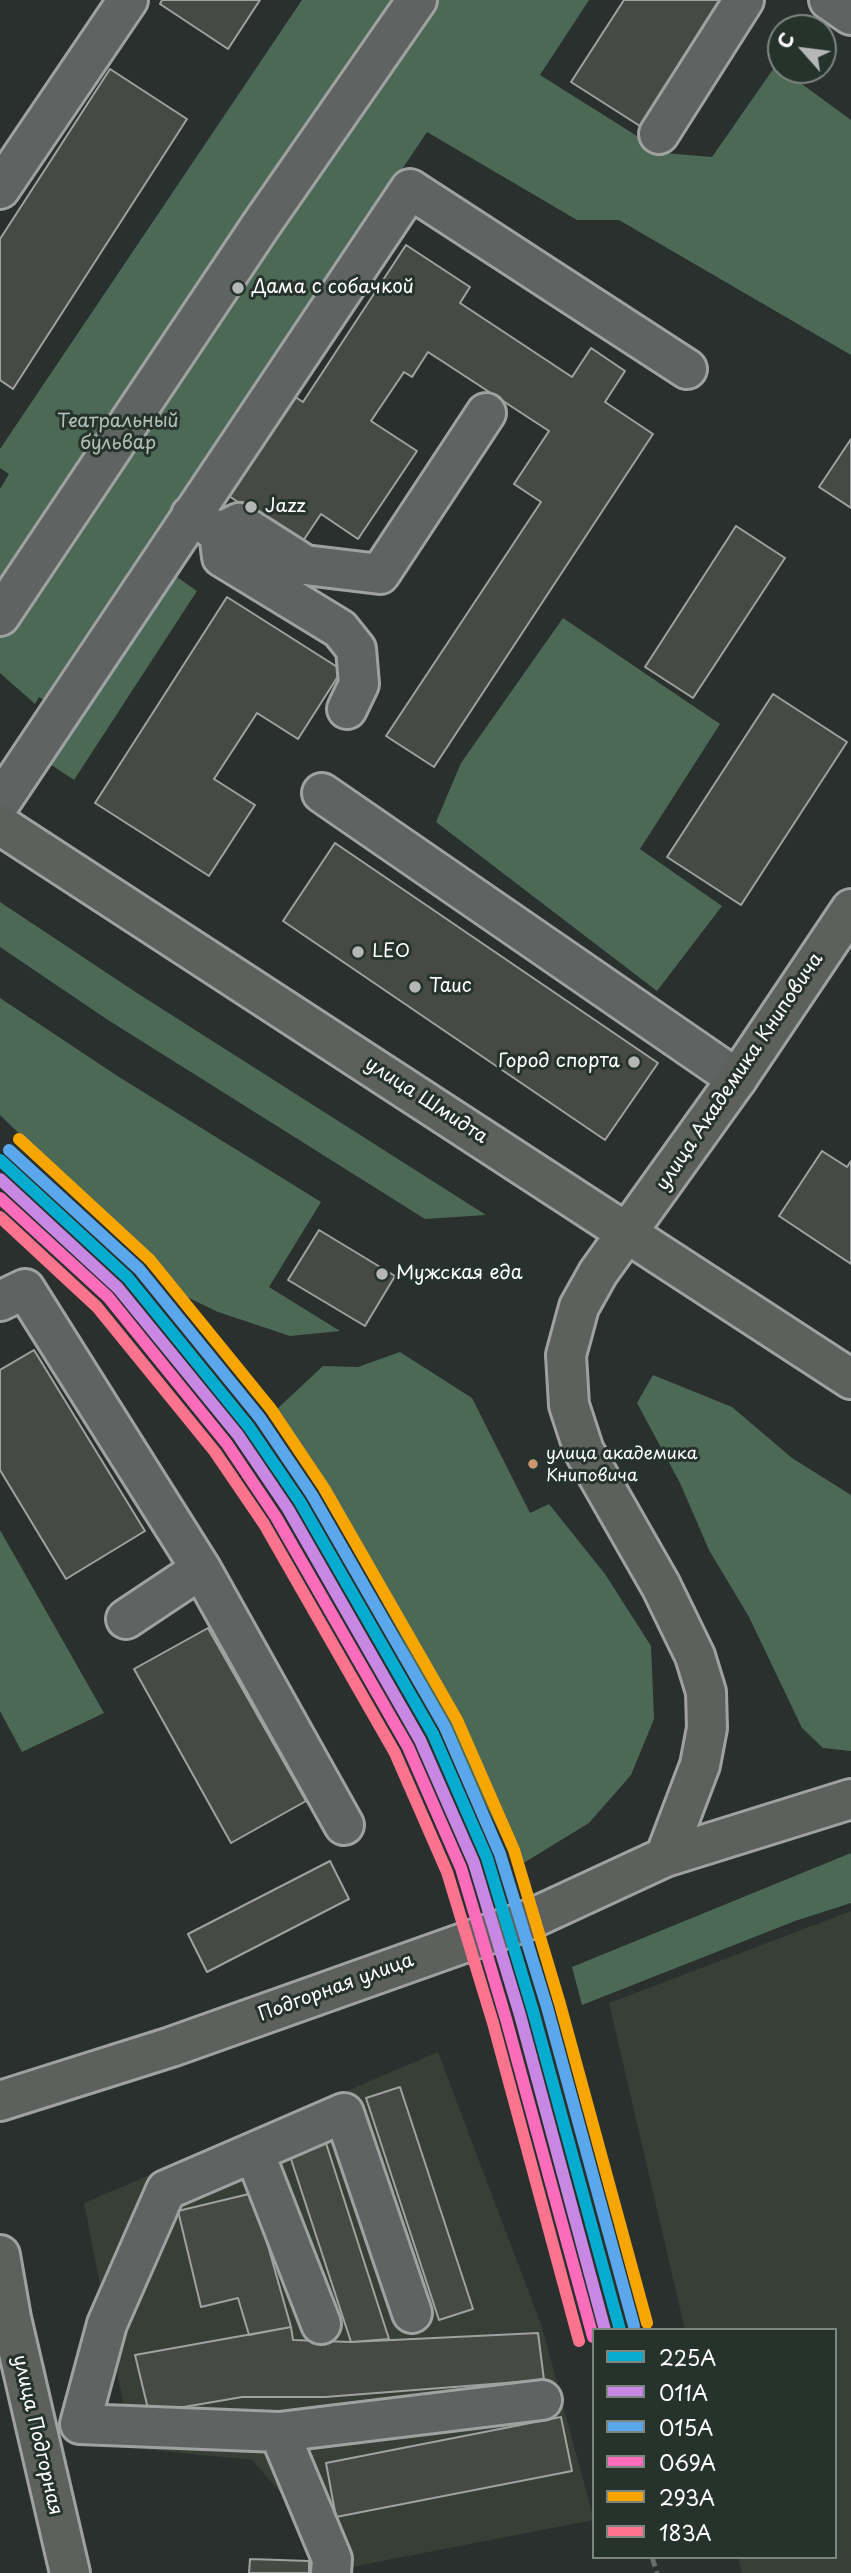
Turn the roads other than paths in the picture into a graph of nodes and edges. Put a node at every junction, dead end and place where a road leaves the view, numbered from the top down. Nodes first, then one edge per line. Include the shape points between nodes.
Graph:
1 (128, 0) edge
2 (417, 0) edge
3 (744, 0) edge
4 (659, 134) dead end
5 (0, 189) edge
6 (687, 369) dead end
7 (486, 412) dead end
8 (205, 524) junction
9 (0, 616) edge
10 (347, 709) dead end
11 (322, 793) dead end
12 (0, 803) edge
13 (0, 825) edge
14 (851, 909) edge
15 (737, 1079) junction
16 (628, 1233) junction
17 (0, 1301) edge
18 (851, 1379) edge
19 (201, 1569) junction
20 (126, 1619) dead end
21 (851, 1799) edge
22 (344, 1825) dead end
23 (665, 1857) junction
24 (0, 2101) edge
25 (254, 2152) junction
26 (0, 2255) edge
27 (412, 2313) dead end
28 (321, 2324) dead end
29 (542, 2400) dead end
30 (80, 2424) junction
31 (37, 2431) junction
32 (279, 2432) junction
33 (70, 2573) edge
34 (331, 2573) edge

1 - 5 street
2 - 9 street
3 - 4 street
6 - 8 street via 410,189
7 - 8 street via 380,574 305,565 240,523
8 - 10 street via 222,556 340,629 356,649 359,684
8 - 12 street
11 - 15 street
13 - 16 main road, улица Шмидта
14 - 15 main road, улица Академика Книповича
15 - 16 main road, улица Академика Книповича
16 - 18 main road, улица Шмидта
16 - 23 main road via 579,1307 566,1356 569,1405 584,1451 661,1586 695,1656 706,1692 707,1728 700,1765
17 - 19 street via 25,1289
19 - 20 street
19 - 22 street
21 - 23 main road, Подгорная улица
23 - 24 main road, Подгорная улица via 531,1919 171,2047
25 - 27 street via 344,2113
25 - 28 street
25 - 30 street via 166,2190 107,2324
26 - 31 main road, улица Подгорная
29 - 32 street
30 - 31 street
30 - 32 street
31 - 33 main road, улица Подгорная
32 - 34 street via 332,2559

